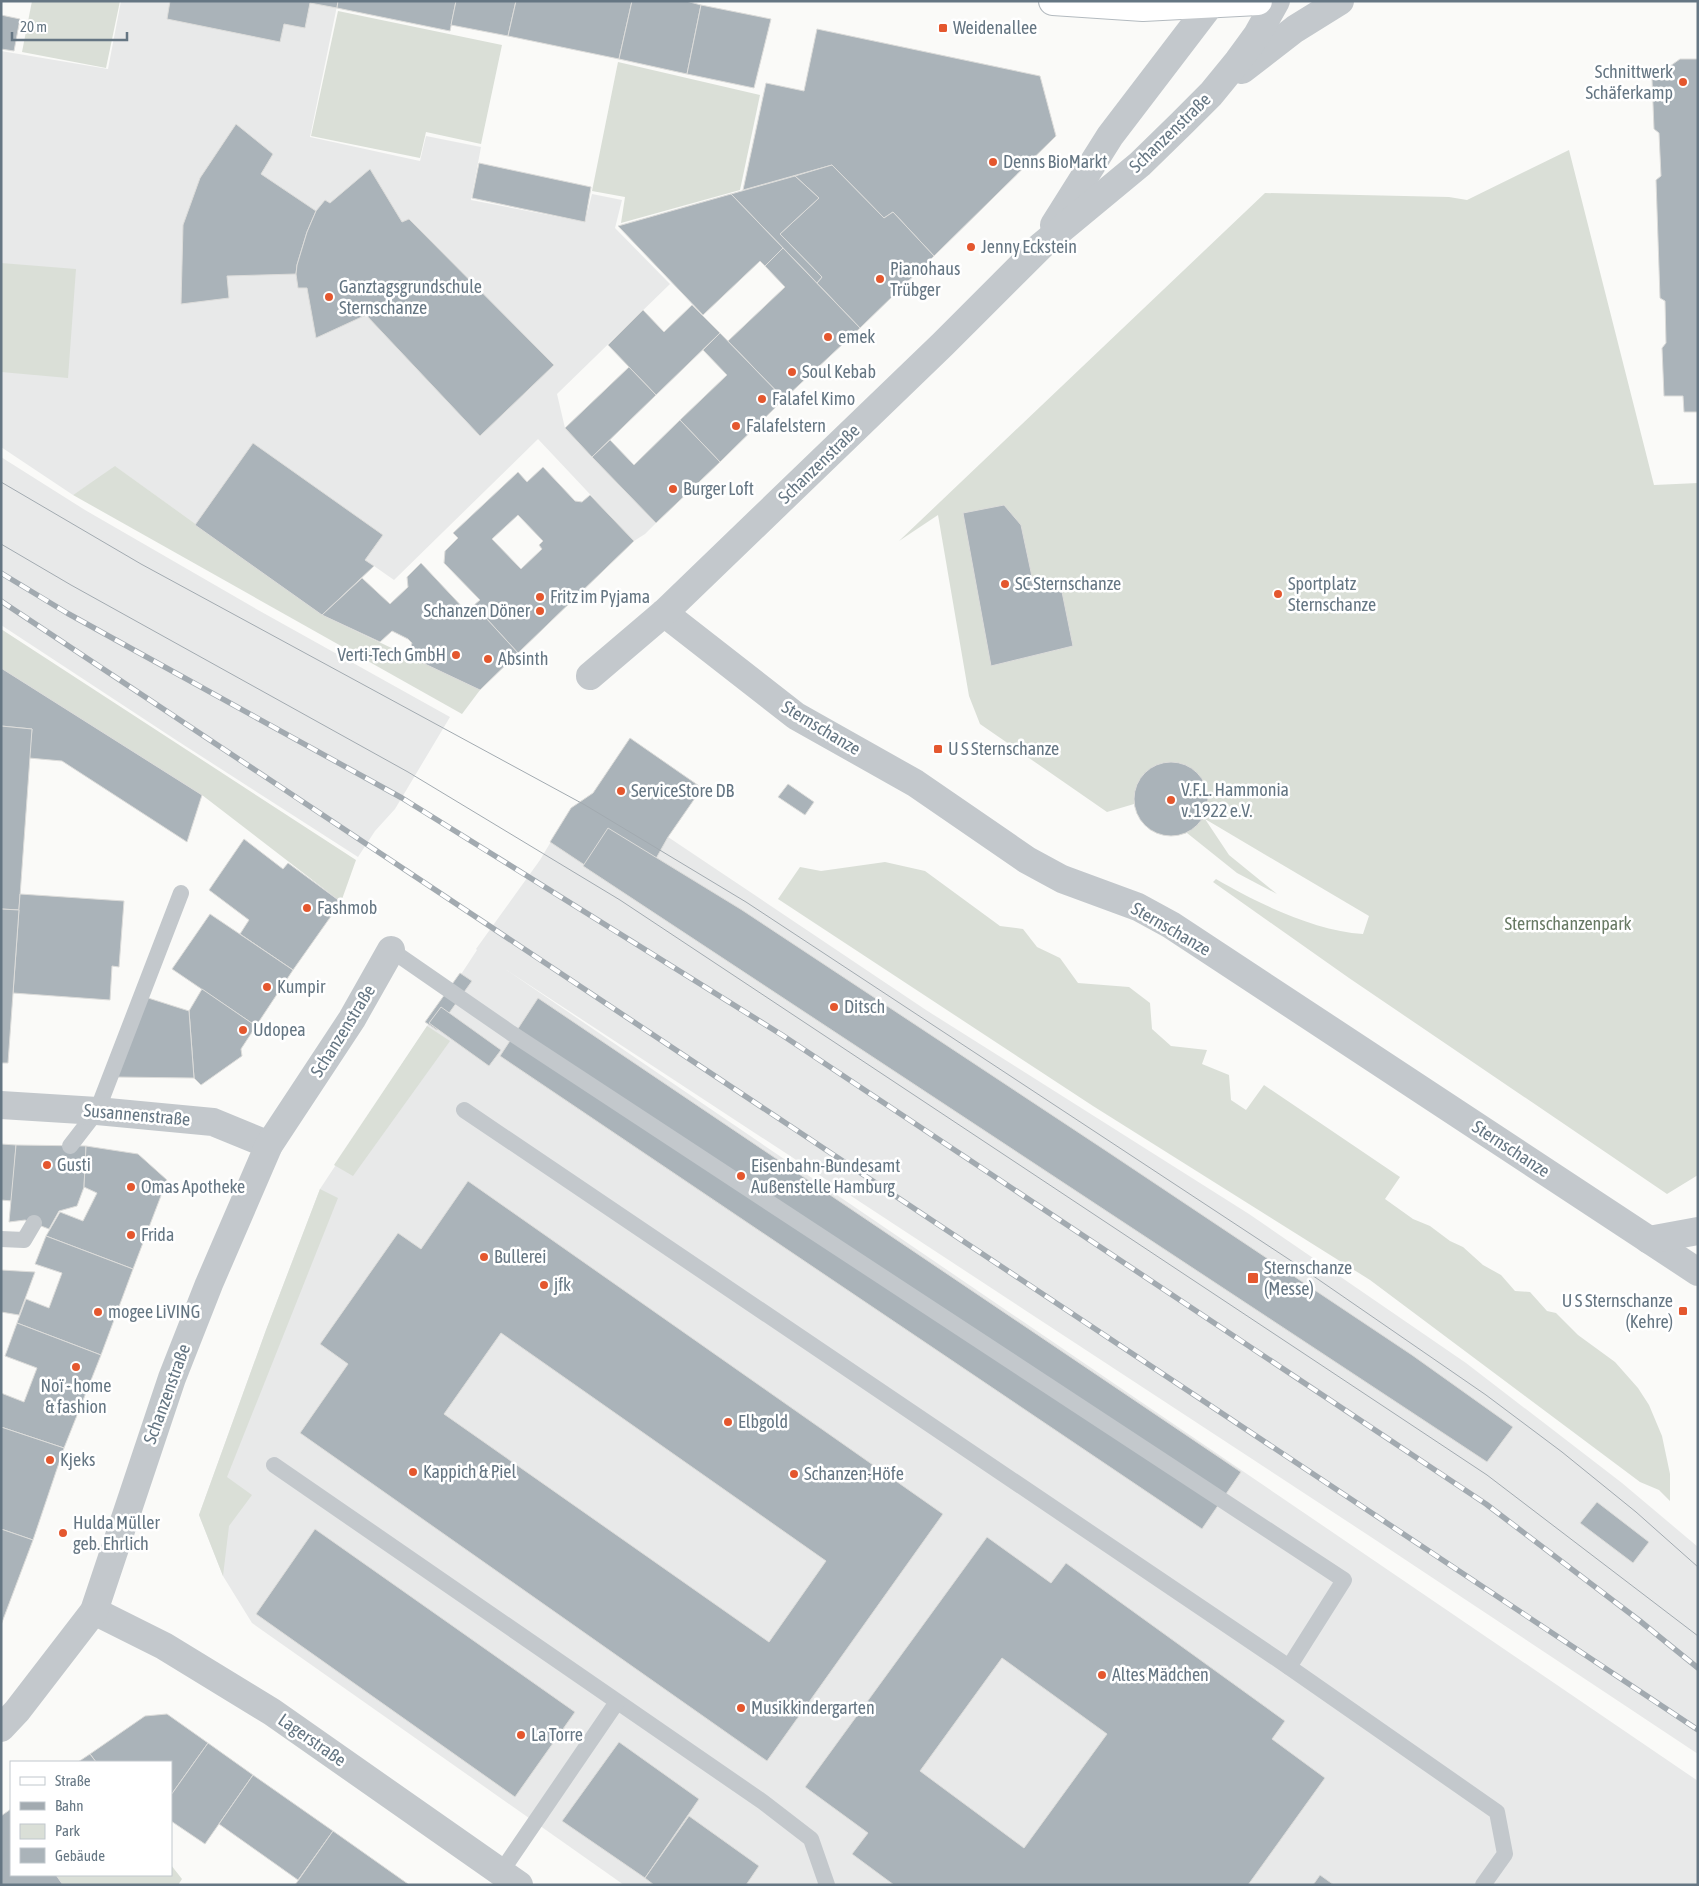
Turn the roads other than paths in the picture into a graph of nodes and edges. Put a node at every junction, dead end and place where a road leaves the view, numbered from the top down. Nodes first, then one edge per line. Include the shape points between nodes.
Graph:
1 (1052, 1) edge
2 (1258, 1) edge
3 (1276, 1) edge
4 (1340, 1) edge
5 (1212, 2) edge
6 (1211, 94) junction
7 (1042, 246) junction
8 (664, 613) junction
9 (590, 676) dead end
10 (181, 893) dead end
11 (391, 950) joint
12 (1, 1105) edge
13 (464, 1110) dead end
14 (97, 1111) junction
15 (269, 1145) junction
16 (70, 1146) dead end
17 (34, 1223) dead end
18 (1698, 1231) edge
19 (1, 1239) edge
20 (1649, 1240) junction
21 (1698, 1272) edge
22 (274, 1465) dead end
23 (94, 1611) junction
24 (1289, 1667) junction
25 (617, 1702) junction
26 (1, 1728) edge
27 (510, 1878) edge
28 (827, 1885) edge
29 (1483, 1885) edge

1 - 5 main road via 1122,6
2 - 5 main road
3 - 6 street, Schanzenstraße via 1243,54
4 - 6 street via 1295,29
5 - 7 street, Schanzenstraße via 1110,136
6 - 7 street, Schanzenstraße via 1140,164
7 - 8 street, Schanzenstraße
8 - 9 street, Schanzenstraße
8 - 20 street, Sternschanze via 796,716 915,783 1027,860 1062,879 1138,907 1171,925
10 - 14 lane
11 - 15 street, Schanzenstraße via 352,1019
11 - 24 lane via 511,1033 1344,1580
12 - 14 street, Susannenstraße
13 - 24 lane
14 - 15 street, Susannenstraße via 213,1122
14 - 16 lane
15 - 23 street, Schanzenstraße via 172,1378
17 - 19 lane via 24,1240
18 - 20 street
20 - 21 street, Sternschanze
22 - 25 lane
23 - 26 street, Schanzenstraße
23 - 27 street, Lagerstraße via 164,1646 272,1712
24 - 29 lane via 1497,1812 1505,1854
25 - 27 lane
25 - 28 lane via 763,1802 811,1839

